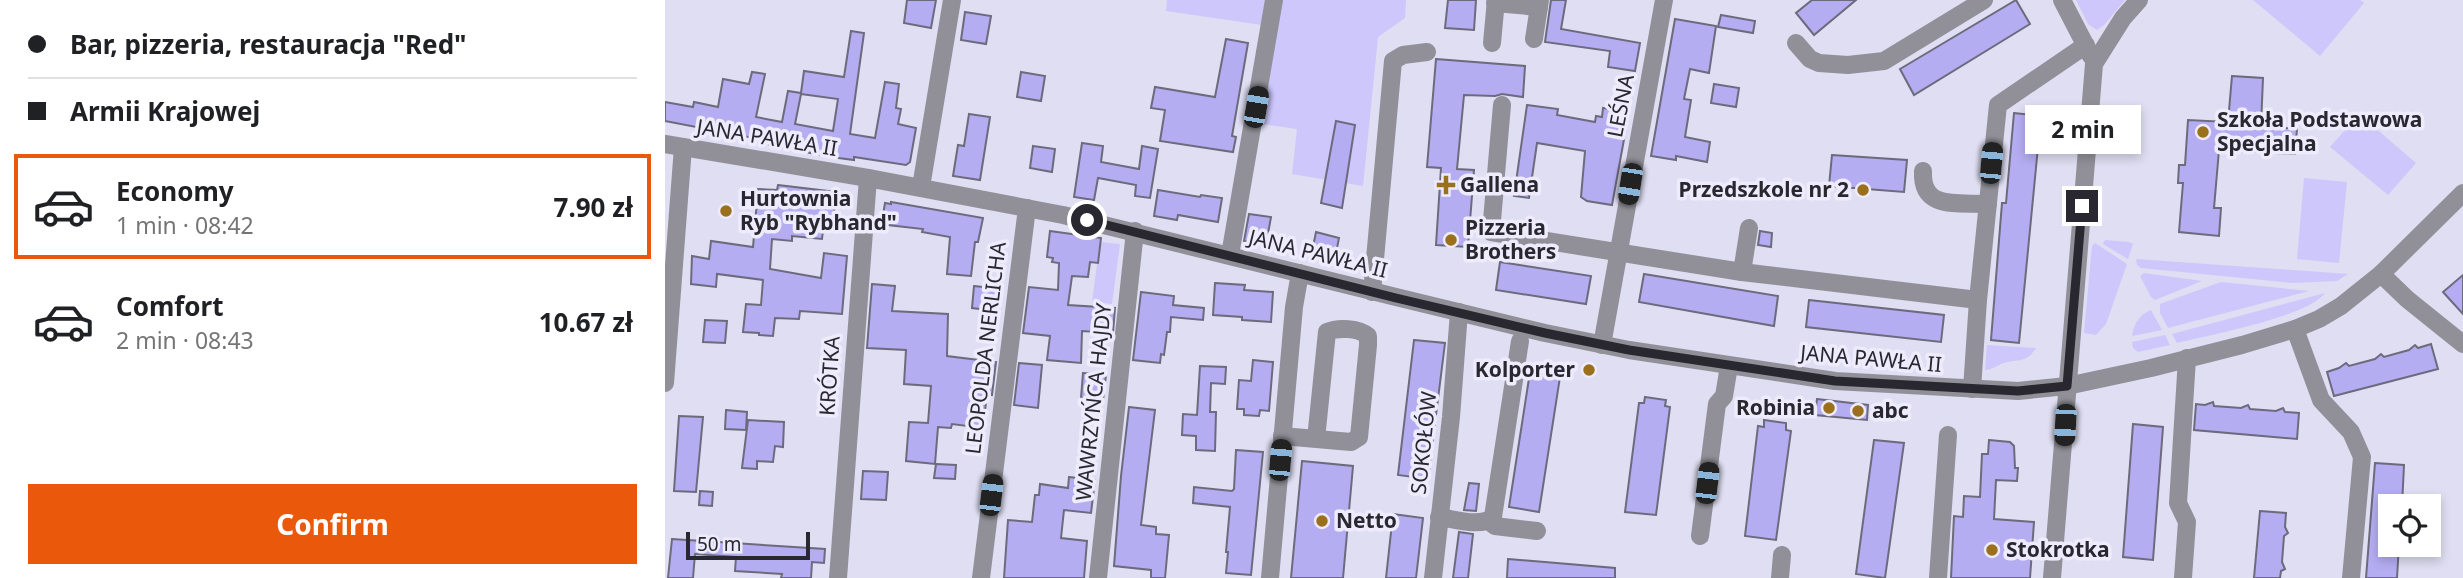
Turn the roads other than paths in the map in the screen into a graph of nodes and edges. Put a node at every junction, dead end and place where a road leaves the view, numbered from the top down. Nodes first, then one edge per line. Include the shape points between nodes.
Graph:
1 (951, 0) edge
2 (1274, 0) edge
3 (1664, 0) edge
4 (1984, 0) edge
5 (2062, 0) edge
6 (2139, 0) edge
7 (1495, 1) edge
8 (1540, 3) edge
9 (1534, 39) dead end
10 (1492, 43) dead end
11 (1796, 43) dead end
12 (2086, 45) junction
13 (1427, 52) dead end
14 (2094, 64) junction
15 (1502, 105) dead end
16 (674, 146) edge
17 (1923, 171) dead end
18 (868, 178) junction
19 (921, 187) junction
20 (2463, 193) edge
21 (1988, 204) junction
22 (1027, 208) junction
23 (1749, 228) dead end
24 (1135, 231) junction
25 (1619, 254) junction
26 (1230, 255) junction
27 (1742, 272) junction
28 (1300, 273) junction
29 (2381, 274) junction
30 (1371, 292) junction
31 (1978, 300) junction
32 (1459, 312) junction
33 (2295, 329) junction
34 (1520, 341) dead end
35 (2462, 342) edge
36 (1602, 345) junction
37 (2187, 358) junction
38 (1729, 366) junction
39 (665, 383) edge
40 (2067, 386) junction
41 (1972, 389) junction
42 (1948, 435) dead end
43 (1282, 436) junction
44 (1316, 439) junction
45 (1439, 517) junction
46 (1489, 521) junction
47 (1537, 531) dead end
48 (1700, 536) dead end
49 (1782, 555) dead end
50 (838, 578) edge
51 (981, 578) edge
52 (1098, 578) edge
53 (1270, 578) edge
54 (1433, 578) edge
55 (1780, 578) edge
56 (1938, 578) edge
57 (2052, 578) edge
58 (2183, 578) edge
59 (2351, 578) edge

1 - 19 street
2 - 26 street, JANA PAWŁA II
3 - 25 street, LEŚNA
4 - 11 street via 1884,61 1819,62
5 - 12 street
6 - 14 street
7 - 8 street
7 - 10 street
8 - 9 street
12 - 14 street
12 - 21 street via 1998,105
13 - 30 street via 1393,61
14 - 40 street
15 - 25 street via 1491,232
16 - 18 street, JANA PAWŁA II
16 - 39 street
17 - 21 street via 1922,185 1933,199
18 - 19 street, JANA PAWŁA II
18 - 50 street, KRÓTKA
19 - 22 street, JANA PAWŁA II
20 - 29 street, JANA PAWŁA II
21 - 31 street
22 - 24 street, JANA PAWŁA II
22 - 51 street, LEOPOLDA NERLICHA
23 - 27 street
24 - 26 street, JANA PAWŁA II
24 - 52 street, WAWRZYŃCA HAJDY
25 - 27 street
25 - 36 street, LEŚNA
26 - 28 street, JANA PAWŁA II
27 - 31 street
28 - 30 street, JANA PAWŁA II
28 - 43 street
29 - 33 street, JANA PAWŁA II via 2341,306
29 - 35 street
30 - 32 street, JANA PAWŁA II
31 - 41 street
32 - 36 street, JANA PAWŁA II
32 - 45 street, SOKOŁÓW
33 - 37 street, JANA PAWŁA II
33 - 59 street via 2321,400 2351,432 2362,457
34 - 46 street
36 - 38 street, JANA PAWŁA II
37 - 40 street, JANA PAWŁA II
37 - 58 street via 2178,503 2187,522
38 - 41 street, JANA PAWŁA II via 1835,381
38 - 48 street via 1724,396 1717,404
40 - 41 street, JANA PAWŁA II
40 - 57 street
42 - 56 street
43 - 44 street
43 - 53 street
44 - 44 street via 1351,442 1359,437 1368,345 1364,332 1327,332
45 - 46 street
45 - 54 street, SOKOŁÓW
46 - 47 street via 1504,528
49 - 55 street

